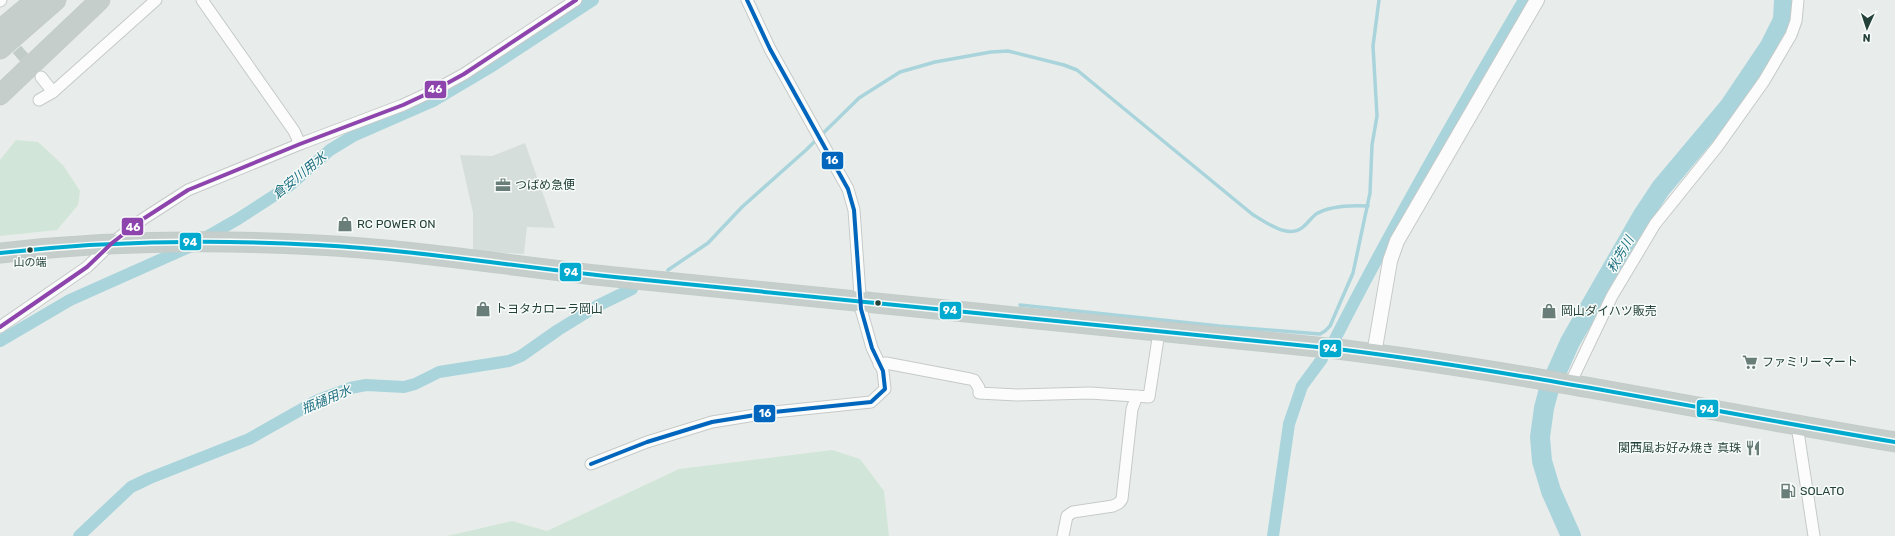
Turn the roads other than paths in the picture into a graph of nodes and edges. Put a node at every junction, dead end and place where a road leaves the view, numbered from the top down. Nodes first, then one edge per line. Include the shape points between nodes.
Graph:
1 (36, 0) edge
2 (56, 0) edge
3 (100, 0) edge
4 (156, 0) edge
5 (202, 0) edge
6 (576, 0) edge
7 (747, 0) edge
8 (1537, 0) edge
9 (1798, 0) edge
10 (0, 30) edge
11 (0, 49) edge
12 (41, 77) tunnel mouth
13 (53, 92) junction
14 (0, 96) edge
15 (39, 100) dead end
16 (300, 144) junction
17 (112, 243) junction
18 (0, 253) edge
19 (860, 302) junction
20 (0, 327) edge
21 (1159, 332) junction
22 (1374, 354) junction
23 (879, 364) junction
24 (1568, 384) junction
25 (1137, 396) junction
26 (1797, 425) junction
27 (1833, 431) junction
28 (1895, 432) edge
29 (1895, 442) edge
30 (591, 464) dead end
31 (1063, 536) edge
32 (1814, 536) edge

1 - 10 highway
2 - 11 highway
3 - 14 highway
4 - 13 street
5 - 16 street via 294,131
6 - 16 street via 464,74 433,91
7 - 19 street via 770,49 848,189 854,210
8 - 22 street via 1397,240 1390,261
9 - 24 street via 1796,21 1791,35 1764,81 1717,147 1655,224 1612,296
12 - 13 street
13 - 15 street
16 - 17 street via 188,190 149,214
17 - 18 highway
17 - 19 highway via 224,242 334,246
17 - 20 street via 87,268
19 - 21 highway
19 - 23 street via 872,348
21 - 22 highway
21 - 25 street via 1149,397
22 - 24 highway
23 - 25 street via 886,363 970,378 979,388 979,393 1090,393
23 - 30 street via 883,371 885,389 871,402 728,418 647,442
24 - 26 highway
25 - 31 street via 1132,410 1122,499 1113,506 1073,512 1067,516
26 - 27 highway
26 - 32 street
27 - 28 highway via 1865,427
27 - 29 highway

